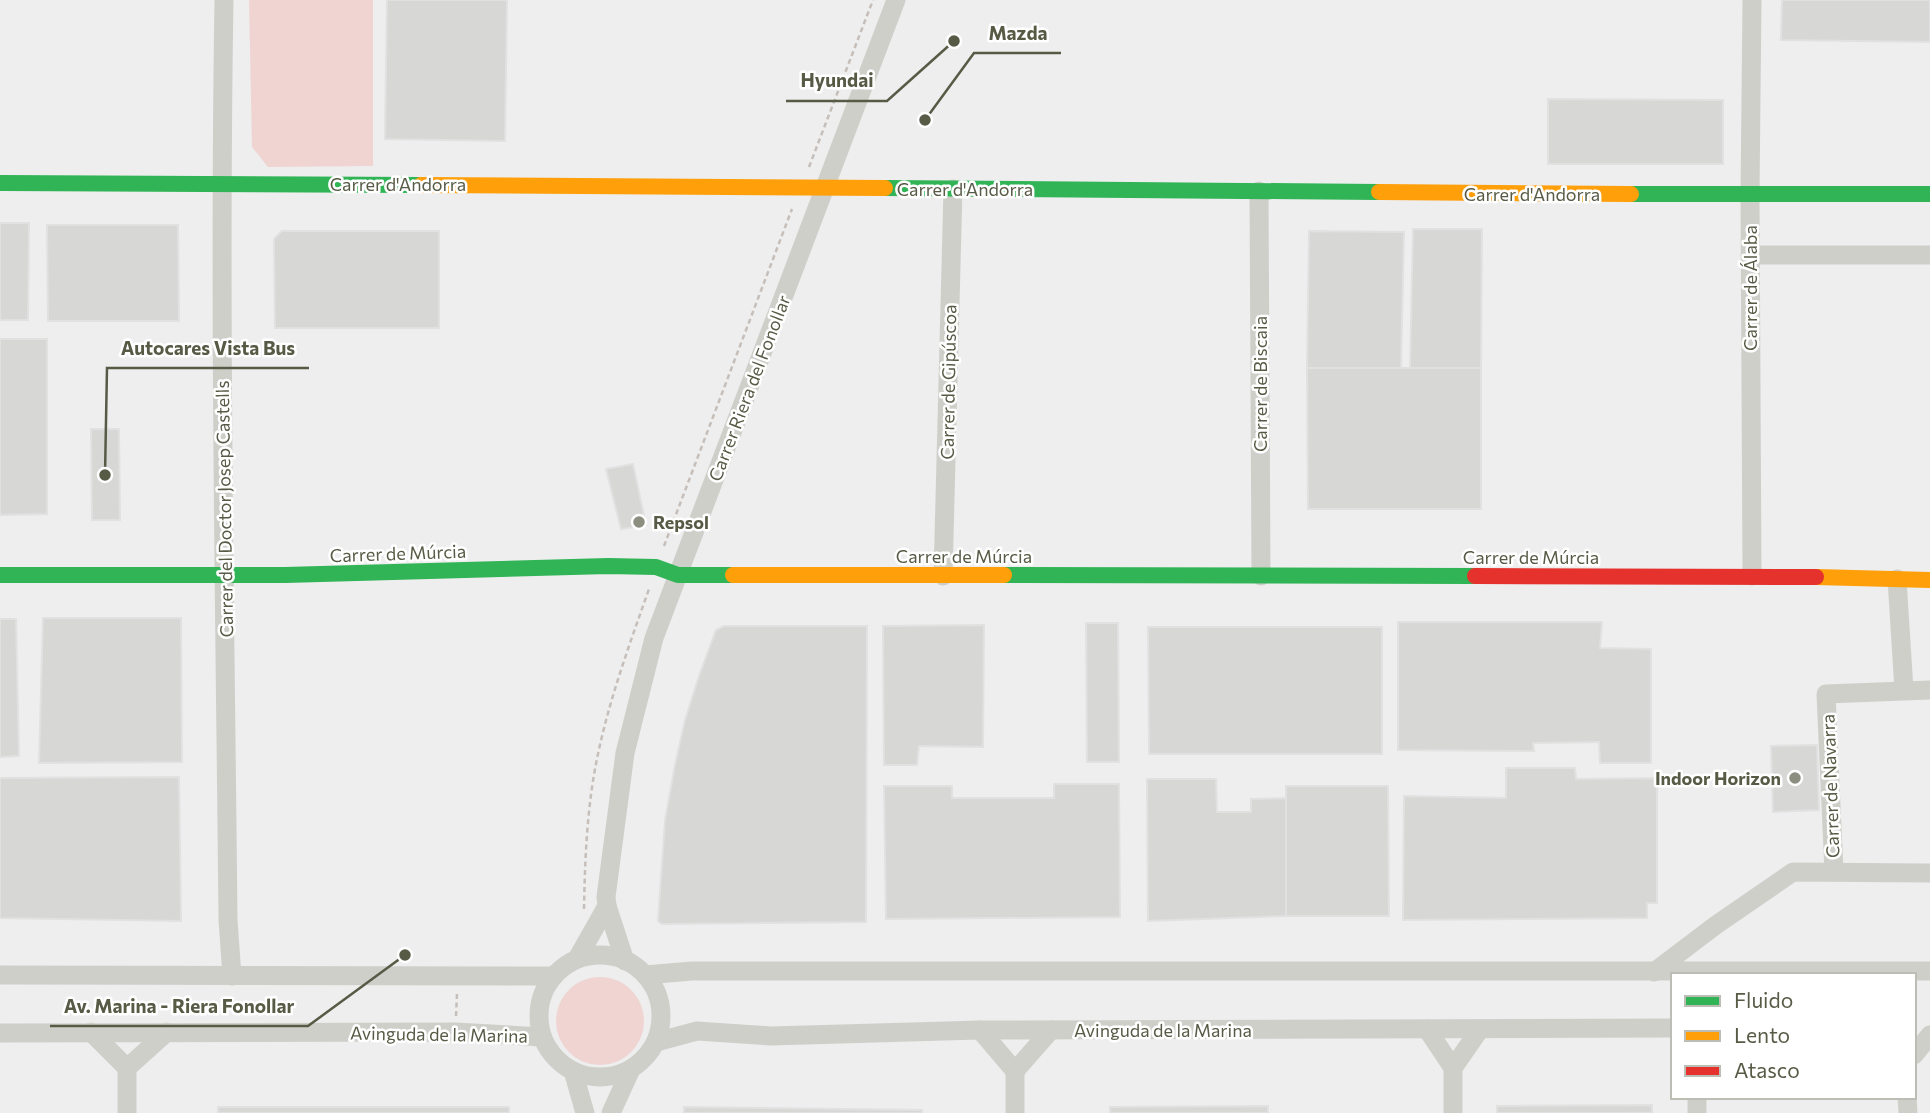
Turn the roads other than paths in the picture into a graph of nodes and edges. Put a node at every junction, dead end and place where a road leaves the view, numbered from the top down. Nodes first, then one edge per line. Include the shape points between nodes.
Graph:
1 (224, 0) edge
2 (896, 0) edge
3 (1752, 0) edge
4 (0, 183) edge
5 (221, 183) junction
6 (824, 188) junction
7 (953, 189) junction
8 (1259, 191) junction
9 (1930, 194) edge
10 (1750, 195) junction
11 (1750, 255) junction
12 (1930, 255) edge
13 (0, 575) edge
14 (224, 575) junction
15 (678, 575) junction
16 (943, 576) junction
17 (1261, 576) junction
18 (1752, 576) junction
19 (1897, 579) junction
20 (1930, 580) edge
21 (1904, 690) junction
22 (1930, 690) edge
23 (1834, 872) junction
24 (1930, 873) edge
25 (607, 906) junction
26 (577, 959) junction
27 (625, 961) junction
28 (1930, 971) edge
29 (1654, 972) junction
30 (0, 975) edge
31 (645, 975) junction
32 (232, 976) junction
33 (554, 976) junction
34 (1427, 1029) junction
35 (1480, 1029) junction
36 (1671, 1029) edge
37 (979, 1030) junction
38 (1051, 1030) junction
39 (91, 1032) junction
40 (167, 1032) junction
41 (0, 1033) edge
42 (1930, 1035) edge
43 (542, 1037) junction
44 (656, 1042) junction
45 (1916, 1052) edge
46 (127, 1068) junction
47 (1453, 1068) junction
48 (631, 1069) junction
49 (573, 1071) junction
50 (1015, 1071) junction
51 (127, 1113) edge
52 (585, 1113) edge
53 (611, 1113) edge
54 (1015, 1113) edge
55 (1453, 1113) edge

1 - 5 street, Carrer del Doctor Josep Castells
2 - 6 street, Carrer Riera del Fonollar
3 - 10 street, Carrer de Álaba
4 - 5 street, Carrer d'Andorra
5 - 6 street, Carrer d'Andorra
5 - 14 street, Carrer del Doctor Josep Castells
6 - 7 street, Carrer d'Andorra
6 - 15 street, Carrer Riera del Fonollar
7 - 8 street, Carrer d'Andorra
7 - 16 street, Carrer de Gipúscoa
8 - 10 street, Carrer d'Andorra
8 - 17 street, Carrer de Biscaia
9 - 10 street, Carrer d'Andorra
10 - 11 street, Carrer de Álaba
11 - 12 street
11 - 18 street, Carrer de Álaba
13 - 14 street, Carrer de Múrcia
14 - 15 street, Carrer de Múrcia via 608,566 656,567
14 - 32 street, Carrer del Doctor Josep Castells
15 - 16 street, Carrer de Múrcia
15 - 25 street, Carrer Riera del Fonollar via 654,638 625,753
16 - 17 street, Carrer de Múrcia
17 - 18 street, Carrer de Múrcia
18 - 19 street, Carrer de Múrcia
19 - 20 street, Carrer de Múrcia
19 - 21 street
21 - 22 street, Carrer de Navarra
21 - 23 street, Carrer de Navarra via 1826,694
23 - 24 street
23 - 29 street via 1793,872
25 - 26 street
25 - 27 street
26 - 27 street via 601,955
26 - 33 street
27 - 31 street
28 - 29 street
29 - 31 street via 692,971
30 - 32 street
31 - 44 street via 660,1007
32 - 33 street
33 - 43 street via 540,1005
34 - 35 street, Avinguda de la Marina
34 - 38 street, Avinguda de la Marina
34 - 47 street
35 - 36 street, Avinguda de la Marina
35 - 47 street
37 - 38 street, Avinguda de la Marina
37 - 44 street, Avinguda de la Marina via 771,1036 697,1031
37 - 50 street
38 - 50 street
39 - 40 street, Avinguda de la Marina
39 - 41 street, Avinguda de la Marina
39 - 46 street
40 - 43 street, Avinguda de la Marina via 456,1032
40 - 46 street
42 - 45 street
43 - 49 street via 551,1053
44 - 48 street
46 - 51 street
47 - 55 street
48 - 49 street via 602,1077
48 - 53 street
49 - 52 street
50 - 54 street

